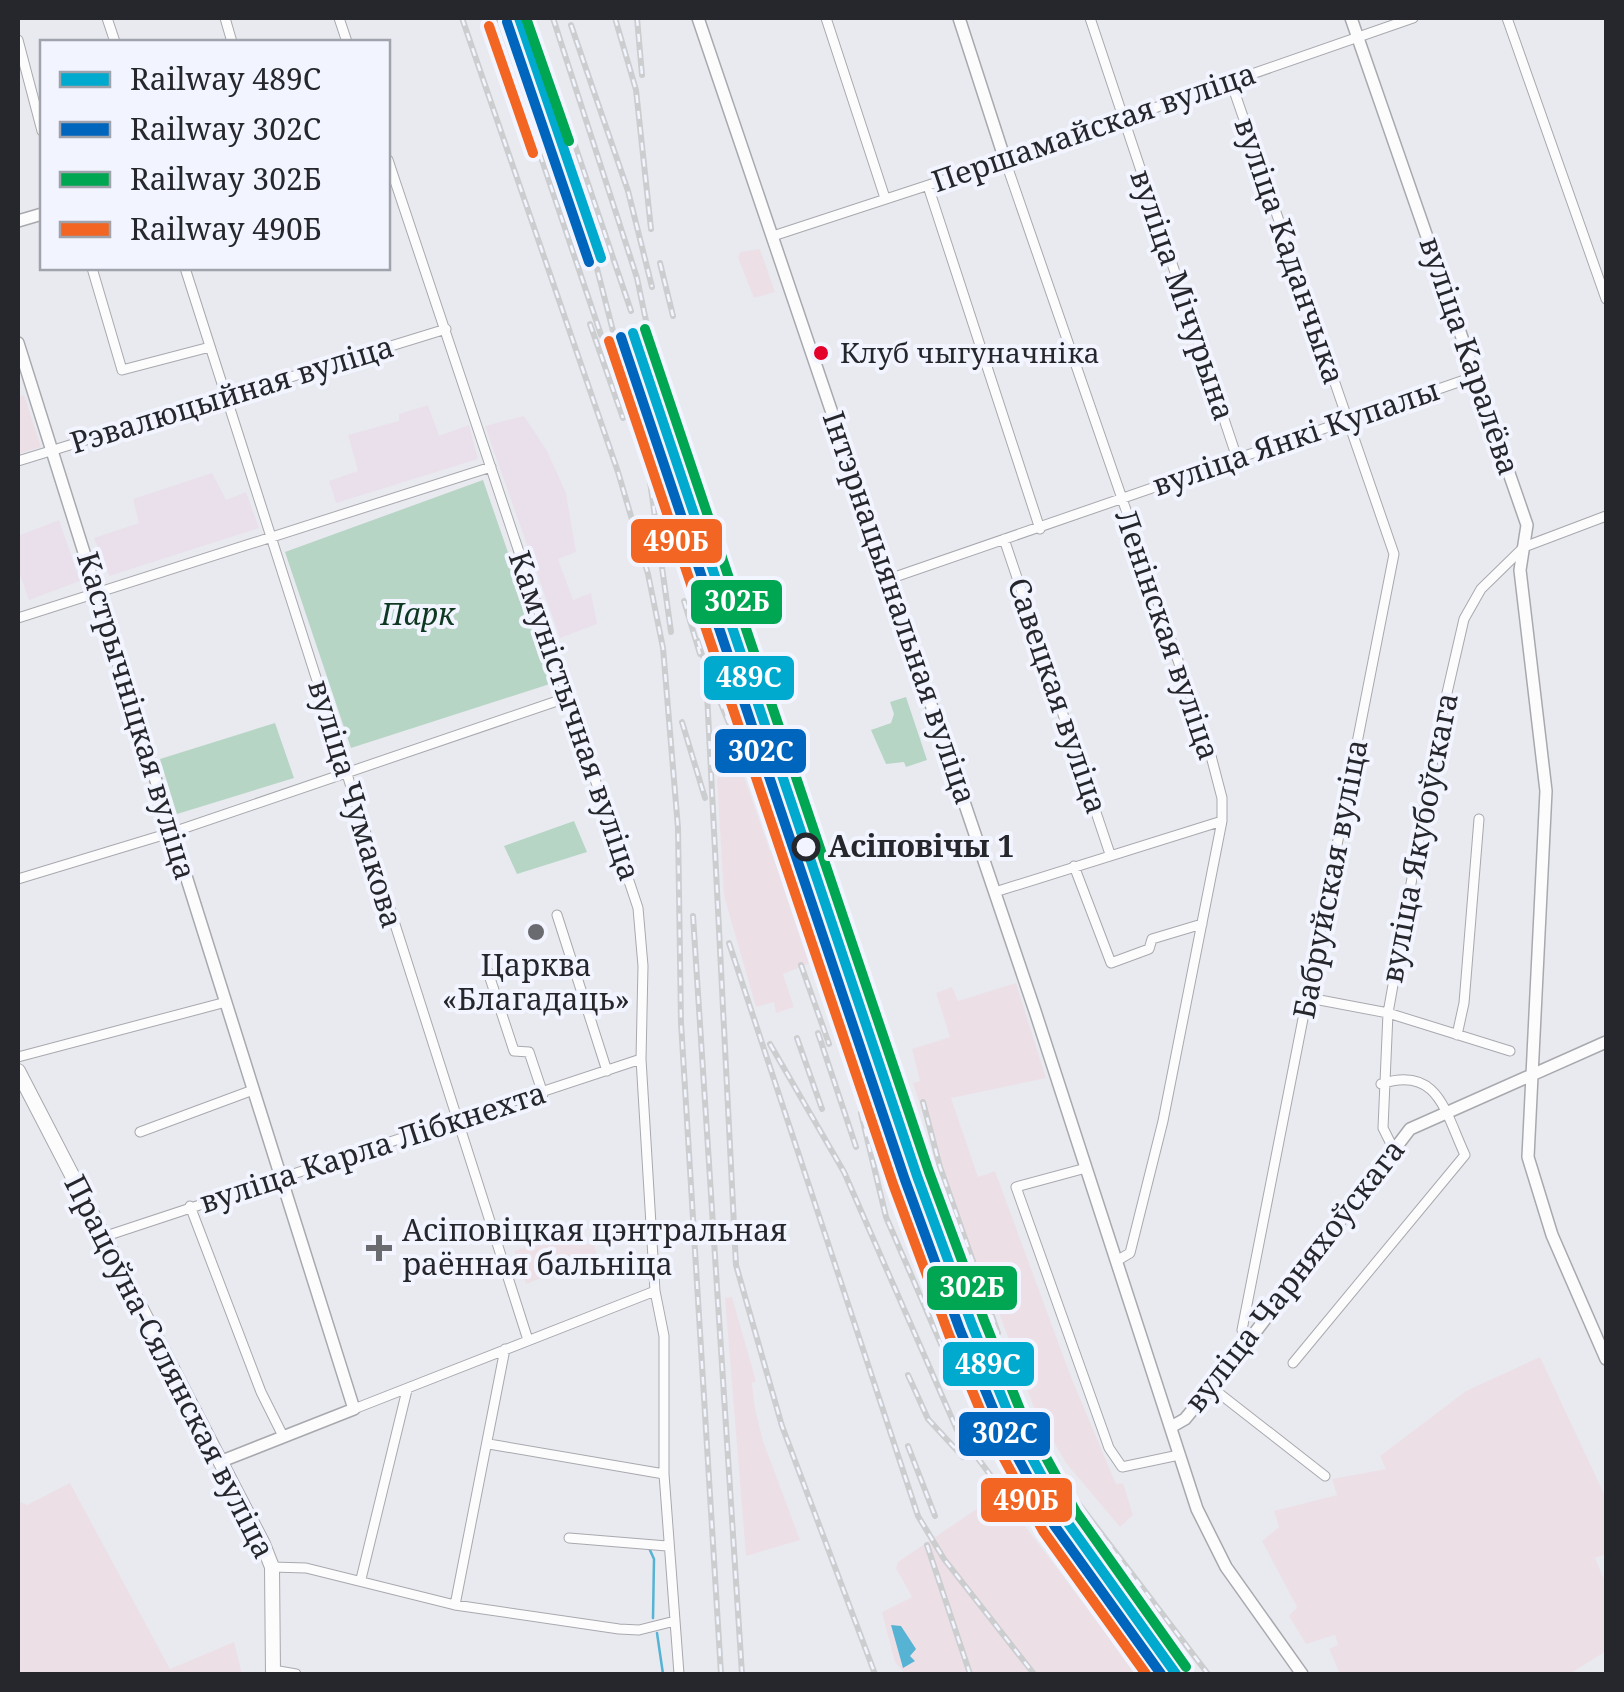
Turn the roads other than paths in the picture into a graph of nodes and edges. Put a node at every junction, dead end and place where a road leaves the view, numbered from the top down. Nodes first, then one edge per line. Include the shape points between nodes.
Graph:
1 (698, 18) edge
2 (826, 18) edge
3 (958, 18) edge
4 (1090, 18) edge
5 (1351, 18) edge
6 (1413, 18) edge
7 (1507, 18) edge
8 (1358, 36) junction
9 (18, 40) edge
10 (1231, 82) junction
11 (1122, 119) junction
12 (40, 123) edge
13 (1006, 160) junction
14 (390, 166) edge
15 (928, 186) junction
16 (886, 198) junction
17 (773, 236) junction
18 (93, 270) edge
19 (186, 270) edge
20 (1606, 299) edge
21 (446, 329) junction
22 (18, 343) edge
23 (210, 347) junction
24 (1476, 376) junction
25 (227, 395) junction
26 (1348, 419) junction
27 (52, 449) junction
28 (1237, 458) junction
29 (18, 461) edge
30 (491, 467) junction
31 (1120, 498) junction
32 (1606, 516) edge
33 (1040, 529) junction
34 (271, 534) junction
35 (1004, 539) junction
36 (1524, 547) junction
37 (889, 579) junction
38 (98, 592) junction
39 (18, 618) edge
40 (566, 698) junction
41 (348, 774) junction
42 (1479, 819) dead end
43 (1222, 822) junction
44 (173, 832) junction
45 (1110, 854) junction
46 (1074, 866) junction
47 (18, 878) edge
48 (995, 892) junction
49 (557, 914) dead end
50 (1202, 924) junction
51 (488, 972) dead end
52 (1309, 998) junction
53 (226, 1002) junction
54 (1388, 1014) junction
55 (1457, 1035) junction
56 (1606, 1042) edge
57 (1510, 1051) dead end
58 (18, 1057) edge
59 (641, 1059) junction
60 (18, 1071) edge
61 (607, 1071) junction
62 (1528, 1074) junction
63 (1381, 1084) junction
64 (253, 1090) junction
65 (542, 1094) junction
66 (1444, 1110) junction
67 (455, 1122) junction
68 (140, 1132) dead end
69 (1394, 1150) junction
70 (1086, 1168) junction
71 (283, 1176) junction
72 (190, 1206) junction
73 (106, 1236) junction
74 (1118, 1260) junction
75 (655, 1290) junction
76 (1601, 1335) edge
77 (528, 1340) junction
78 (1247, 1343) junction
79 (505, 1348) junction
80 (1606, 1359) edge
81 (1293, 1362) dead end
82 (1211, 1387) junction
83 (407, 1390) junction
84 (354, 1409) junction
85 (1171, 1428) junction
86 (284, 1436) junction
87 (489, 1444) junction
88 (1178, 1455) junction
89 (222, 1461) junction
90 (664, 1474) junction
91 (1324, 1476) dead end
92 (569, 1538) dead end
93 (667, 1546) junction
94 (272, 1567) junction
95 (361, 1579) junction
96 (456, 1605) junction
97 (676, 1621) junction
98 (273, 1672) edge
99 (296, 1674) edge
100 (678, 1674) edge
101 (1302, 1674) edge

1 - 17 street, Інтэрнацыянальная вуліца
2 - 16 street
3 - 13 street, Ленінская вуліца
4 - 11 street, вуліца Мічурына
5 - 8 street, вуліца Каралёва
6 - 8 street, Першамайская вуліца
7 - 20 street
8 - 10 street, Першамайская вуліца
8 - 24 street, вуліца Каралёва
9 - 12 street
10 - 11 street, Першамайская вуліца
10 - 26 street, вуліца Каданчыка
11 - 13 street, Першамайская вуліца
11 - 28 street, вуліца Мічурына
13 - 15 street, Першамайская вуліца
13 - 31 street, Ленінская вуліца
14 - 21 street, Камуністычная вуліца
15 - 16 street, Першамайская вуліца
15 - 33 street, Савецкая вуліца
16 - 17 street, Першамайская вуліца
17 - 37 street, Інтэрнацыянальная вуліца
18 - 23 street via 122,370
19 - 23 street, вуліца Чумакова
21 - 25 street, Рэвалюцыйная вуліца
21 - 30 street, Камуністычная вуліца
22 - 27 street, Кастрычніцкая вуліца
23 - 25 street, вуліца Чумакова
24 - 26 street, вуліца Янкі Купалы
24 - 36 street, вуліца Каралёва via 1528,525
25 - 27 street, Рэвалюцыйная вуліца
25 - 34 street, вуліца Чумакова
26 - 28 street, вуліца Янкі Купалы
26 - 52 street, Бабруйская вуліца via 1394,554
27 - 29 street, Рэвалюцыйная вуліца
27 - 38 street, Кастрычніцкая вуліца
28 - 31 street, вуліца Янкі Купалы
30 - 34 street
30 - 40 street, Камуністычная вуліца
31 - 33 street, вуліца Янкі Купалы
31 - 43 street, Ленінская вуліца via 1211,756
32 - 36 street
33 - 35 street, вуліца Янкі Купалы
34 - 38 street
34 - 41 street, вуліца Чумакова
35 - 37 street, вуліца Янкі Купалы
35 - 45 street, Савецкая вуліца
36 - 54 street, вуліца Якубоўскага via 1480,589 1464,619
36 - 62 street, вуліца Каралёва via 1520,570 1539,703 1546,828
37 - 48 street, Інтэрнацыянальная вуліца
38 - 39 street
38 - 44 street, Кастрычніцкая вуліца
40 - 41 street
40 - 59 street, Камуністычная вуліца via 638,908
41 - 44 street
41 - 67 street, вуліца Чумакова
42 - 55 street
43 - 45 street
43 - 50 street, Ленінская вуліца
44 - 47 street
44 - 53 street, Кастрычніцкая вуліца
45 - 46 street
46 - 48 street
46 - 50 street via 1111,962 1148,949 1152,939
48 - 70 street, Інтэрнацыянальная вуліца
49 - 61 street
50 - 74 street, Ленінская вуліца via 1138,1231 1130,1253
51 - 65 street via 514,1051 529,1052
52 - 54 street
52 - 78 street, Бабруйская вуліца via 1242,1330
53 - 58 street
53 - 64 street, Кастрычніцкая вуліца
54 - 55 street
54 - 63 street, вуліца Якубоўскага
55 - 57 street
56 - 62 street, вуліца Чарняхоўскага
59 - 61 street, вуліца Карла Лібкнехта
59 - 75 street, Камуністычная вуліца
60 - 73 main road, Працоўна-Сялянская вуліца
61 - 65 street, вуліца Карла Лібкнехта
62 - 66 street, вуліца Чарняхоўскага
62 - 76 street via 1528,1156 1552,1235
63 - 66 street via 1420,1079
63 - 69 street, вуліца Якубоўскага via 1383,1128
64 - 68 street
64 - 71 street, Кастрычніцкая вуліца
65 - 67 street, вуліца Карла Лібкнехта
66 - 69 street, вуліца Чарняхоўскага via 1410,1129
66 - 81 street via 1465,1154
67 - 71 street, вуліца Карла Лібкнехта
67 - 77 street, вуліца Чумакова
69 - 78 street, вуліца Чарняхоўскага
70 - 74 street, Інтэрнацыянальная вуліца
70 - 88 street via 1016,1187 1109,1448 1122,1467
71 - 72 street, вуліца Карла Лібкнехта
71 - 84 street, Кастрычніцкая вуліца
72 - 73 street, вуліца Карла Лібкнехта
72 - 86 street
73 - 89 main road, Працоўна-Сялянская вуліца
74 - 85 street, Інтэрнацыянальная вуліца
75 - 77 street
75 - 90 street, Камуністычная вуліца via 664,1336
76 - 80 street
77 - 79 street
78 - 82 street, вуліца Чарняхоўскага
79 - 83 street
79 - 87 street
82 - 85 street, вуліца Чарняхоўскага
82 - 91 street
83 - 84 street
83 - 95 street
84 - 86 street
85 - 88 street, Інтэрнацыянальная вуліца
86 - 89 street
87 - 90 street
87 - 96 street
88 - 101 street, Інтэрнацыянальная вуліца via 1214,1546
89 - 94 main road, Працоўна-Сялянская вуліца
90 - 93 street, Камуністычная вуліца
92 - 93 street
93 - 97 street, Камуністычная вуліца
94 - 95 street
94 - 98 main road, Працоўна-Сялянская вуліца
95 - 96 street
96 - 97 street via 619,1629
97 - 100 street, Камуністычная вуліца
98 - 99 street

